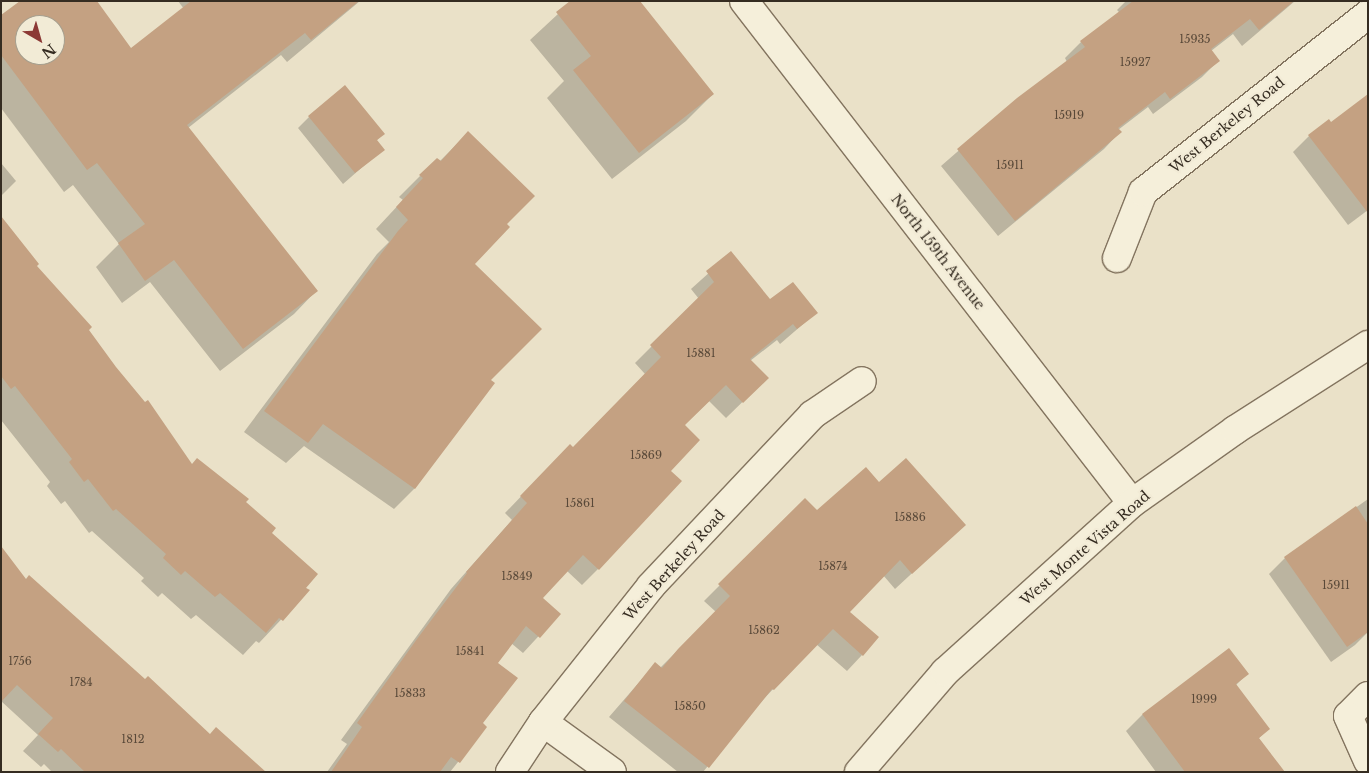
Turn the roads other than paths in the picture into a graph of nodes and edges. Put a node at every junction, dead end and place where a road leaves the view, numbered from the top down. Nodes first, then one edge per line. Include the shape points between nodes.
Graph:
1 (744, 1) edge
2 (1368, 14) edge
3 (1117, 258) dead end
4 (1368, 345) edge
5 (862, 382) dead end
6 (1132, 503) junction
7 (1368, 696) edge
8 (543, 722) junction
9 (1368, 761) edge
10 (510, 772) edge
11 (612, 772) edge
12 (859, 772) edge

1 - 6 street, North 159th Avenue
2 - 3 street, West Berkeley Road via 1143,192
4 - 6 street, West Monte Vista Road via 1235,430
5 - 8 street, West Berkeley Road via 812,415 657,579
6 - 12 street, West Monte Vista Road via 945,672
7 - 9 street via 1348,716
8 - 10 street, West Berkeley Road
8 - 11 street

